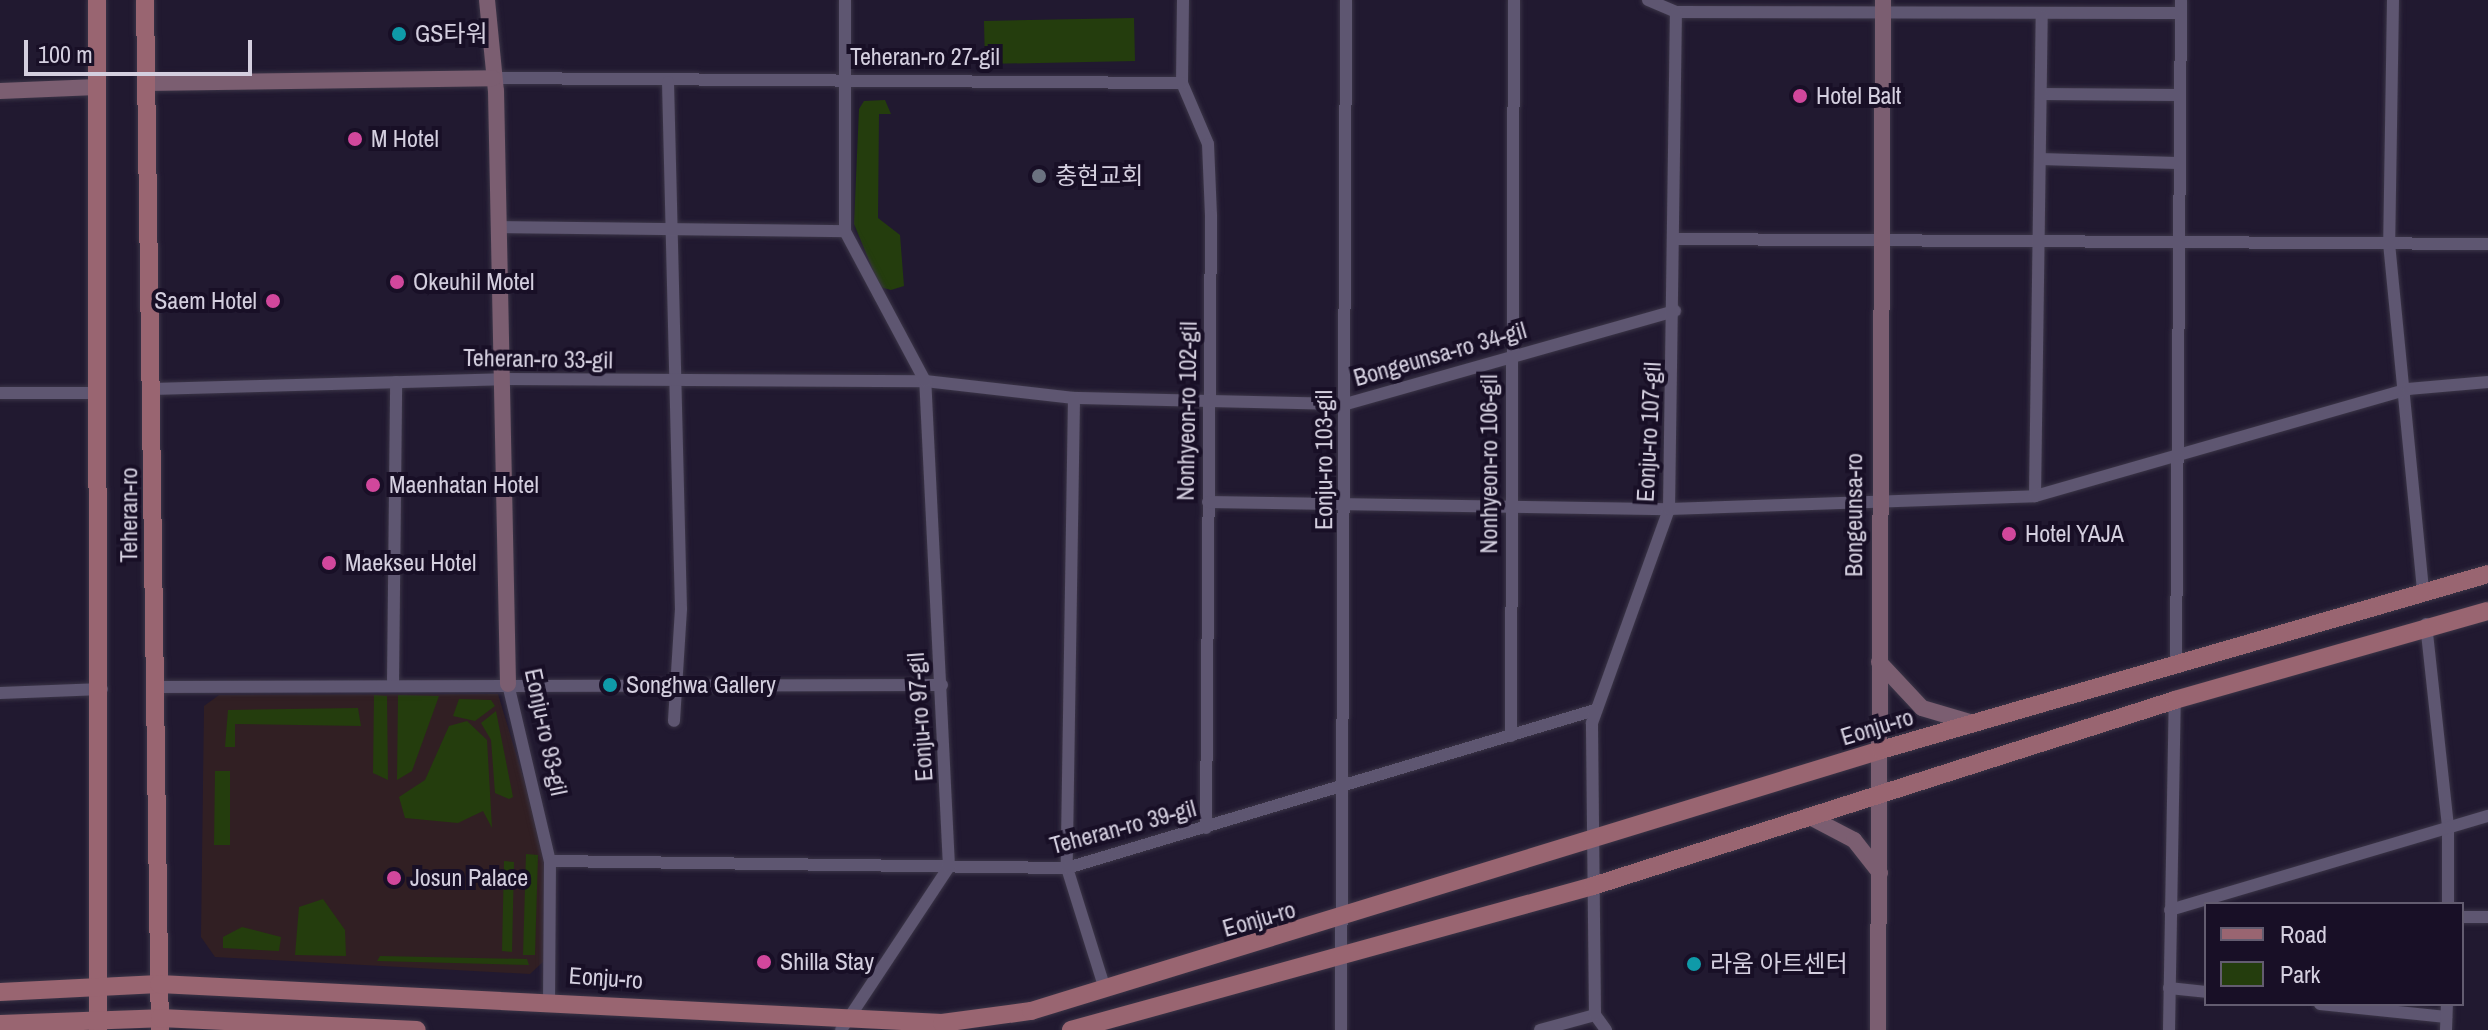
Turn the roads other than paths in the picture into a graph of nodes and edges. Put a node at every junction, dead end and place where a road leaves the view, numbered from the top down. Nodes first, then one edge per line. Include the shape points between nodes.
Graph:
1 (97, 0) edge
2 (487, 0) edge
3 (845, 0) edge
4 (1183, 0) edge
5 (1346, 0) edge
6 (1514, 0) edge
7 (1648, 0) edge
8 (2393, 0) edge
9 (142, 4) edge
10 (2181, 6) edge
11 (1883, 7) edge
12 (1676, 12) junction
13 (2042, 16) junction
14 (493, 78) junction
15 (847, 81) junction
16 (668, 82) junction
17 (145, 83) junction
18 (1182, 83) junction
19 (97, 87) junction
20 (0, 91) edge
21 (2041, 94) junction
22 (2179, 95) junction
23 (2040, 159) junction
24 (2177, 163) junction
25 (499, 227) junction
26 (673, 228) junction
27 (845, 231) junction
28 (1675, 239) junction
29 (1880, 239) junction
30 (2176, 241) junction
31 (2039, 242) junction
32 (2389, 243) junction
33 (2488, 244) edge
34 (1675, 311) junction
35 (1511, 357) junction
36 (502, 379) junction
37 (925, 381) junction
38 (396, 382) junction
39 (2488, 382) edge
40 (675, 383) junction
41 (152, 389) junction
42 (2408, 389) junction
43 (0, 393) edge
44 (99, 393) junction
45 (1074, 398) junction
46 (1209, 400) junction
47 (1346, 404) junction
48 (2174, 460) junction
49 (2035, 496) junction
50 (1208, 502) junction
51 (1877, 503) junction
52 (1346, 507) junction
53 (1510, 508) junction
54 (1669, 509) junction
55 (2488, 574) edge
56 (2423, 590) junction
57 (2488, 611) edge
58 (2426, 624) junction
59 (1879, 662) junction
60 (2176, 664) junction
61 (678, 682) junction
62 (393, 684) junction
63 (508, 684) junction
64 (942, 685) junction
65 (154, 687) junction
66 (102, 689) junction
67 (0, 693) edge
68 (2175, 700) junction
69 (1595, 710) junction
70 (674, 721) dead end
71 (1974, 723) junction
72 (1511, 736) junction
73 (1881, 750) junction
74 (1339, 787) junction
75 (1881, 792) junction
76 (1808, 816) junction
77 (2488, 816) edge
78 (2448, 825) junction
79 (1206, 828) junction
80 (1593, 841) junction
81 (550, 861) junction
82 (949, 867) junction
83 (1067, 868) junction
84 (1880, 873) junction
85 (1593, 886) junction
86 (2448, 902) edge
87 (2170, 910) junction
88 (2464, 917) edge
89 (2488, 917) edge
90 (1345, 919) junction
91 (1341, 956) junction
92 (159, 984) junction
93 (98, 987) junction
94 (2169, 988) junction
95 (1105, 989) junction
96 (0, 992) edge
97 (2204, 992) edge
98 (549, 998) junction
99 (2339, 1006) edge
100 (1595, 1015) junction
101 (2446, 1017) edge
102 (0, 1024) edge
103 (160, 1024) edge
104 (844, 1025) edge
105 (98, 1027) edge
106 (417, 1030) edge
107 (1071, 1030) edge
108 (1341, 1030) edge
109 (1540, 1030) edge
110 (1606, 1030) edge
111 (1878, 1030) edge
112 (2169, 1030) edge

1 - 19 main road, Teheran-ro
2 - 14 main road, Eonju-ro 93-gil
3 - 15 street
4 - 18 street, Nonhyeon-ro 102-gil
5 - 47 street, Eonju-ro 103-gil
6 - 35 street, Nonhyeon-ro 106-gil
7 - 12 street
8 - 32 street
9 - 17 main road, Teheran-ro
10 - 13 street
10 - 22 street
11 - 12 street
11 - 13 street
11 - 29 main road, Bongeunsa-ro
12 - 28 street, Eonju-ro 107-gil
13 - 21 street
14 - 16 street, Teheran-ro 27-gil
14 - 17 main road, Teheran-ro 27-gil
14 - 25 main road, Eonju-ro 93-gil
15 - 16 street, Teheran-ro 27-gil
15 - 18 street, Teheran-ro 27-gil
15 - 27 street
16 - 26 street
17 - 41 main road, Teheran-ro
18 - 46 street, Nonhyeon-ro 102-gil via 1208,144
19 - 20 main road
19 - 44 main road, Teheran-ro
21 - 22 street
21 - 23 street
22 - 24 street
23 - 24 street
23 - 31 street
24 - 30 street
25 - 26 street
25 - 36 main road, Eonju-ro 93-gil
26 - 27 street
26 - 40 street
27 - 37 street
28 - 29 street
28 - 34 street, Eonju-ro 107-gil
29 - 31 street
29 - 51 main road, Bongeunsa-ro
30 - 31 street
30 - 32 street
30 - 48 street
31 - 49 street
32 - 33 street
32 - 42 street
34 - 35 street, Bongeunsa-ro 34-gil
34 - 54 street, Eonju-ro 107-gil
35 - 47 street, Bongeunsa-ro 34-gil
35 - 53 street, Nonhyeon-ro 106-gil
36 - 38 street, Teheran-ro 33-gil
36 - 40 street, Teheran-ro 33-gil
36 - 63 main road, Eonju-ro 93-gil
37 - 40 street, Teheran-ro 33-gil
37 - 45 street, Bongeunsa-ro 34-gil
37 - 64 street, Eonju-ro 97-gil
38 - 41 street, Teheran-ro 33-gil
38 - 62 street
39 - 42 street
40 - 61 street
41 - 65 main road, Teheran-ro
42 - 48 street
42 - 56 street
43 - 44 street
44 - 66 main road, Teheran-ro
45 - 46 street, Bongeunsa-ro 34-gil
45 - 83 street
46 - 47 street, Bongeunsa-ro 34-gil
46 - 50 street, Nonhyeon-ro 102-gil
47 - 52 street, Eonju-ro 103-gil
48 - 49 street
48 - 60 street
49 - 51 street
50 - 52 street
50 - 79 street, Nonhyeon-ro 102-gil
51 - 54 street
51 - 59 main road, Bongeunsa-ro
52 - 53 street
52 - 74 street, Eonju-ro 103-gil
53 - 54 street
53 - 72 street, Nonhyeon-ro 106-gil
54 - 69 street, Eonju-ro 107-gil
55 - 56 main road, Eonju-ro
56 - 60 main road, Eonju-ro
57 - 58 main road
58 - 68 main road
58 - 78 street
59 - 71 main road via 1922,708
59 - 73 main road, Bongeunsa-ro
60 - 71 main road, Eonju-ro
61 - 63 street
61 - 64 street
61 - 70 street
62 - 63 street
62 - 65 street
63 - 81 street, Eonju-ro 93-gil
64 - 82 street, Eonju-ro 97-gil
65 - 92 main road, Teheran-ro
66 - 67 street
66 - 93 main road, Teheran-ro
68 - 75 main road
68 - 87 street
69 - 72 street, Teheran-ro 39-gil
69 - 80 street, Eonju-ro 107-gil
71 - 73 main road, Eonju-ro
72 - 74 street, Teheran-ro 39-gil
73 - 75 main road, Bongeunsa-ro
73 - 80 main road, Eonju-ro
74 - 79 street, Teheran-ro 39-gil
74 - 90 street, Eonju-ro 103-gil
75 - 76 main road
75 - 84 main road, Bongeunsa-ro
76 - 84 main road via 1854,840
76 - 85 main road
77 - 78 street
78 - 86 street
78 - 87 street
79 - 83 street, Teheran-ro 39-gil
80 - 85 street, Eonju-ro 107-gil
80 - 90 main road, Eonju-ro
81 - 82 street, Teheran-ro 39-gil
81 - 98 street, Eonju-ro 93-gil
82 - 83 street, Teheran-ro 39-gil
82 - 104 street
83 - 95 street
84 - 111 main road, Bongeunsa-ro
85 - 91 main road
85 - 100 street, Eonju-ro 107-gil
87 - 94 street
88 - 89 street
90 - 91 street, Eonju-ro 103-gil
90 - 95 main road, Eonju-ro
91 - 107 main road
91 - 108 street, Eonju-ro 103-gil
92 - 93 main road, Eonju-ro
92 - 98 main road, Eonju-ro
92 - 103 main road, Teheran-ro
93 - 96 main road, Eonju-ro
93 - 105 main road, Teheran-ro
94 - 97 street
94 - 112 street
95 - 104 main road, Eonju-ro via 1031,1011 957,1021
98 - 104 main road, Eonju-ro
99 - 101 street
100 - 109 street
100 - 110 street
102 - 105 main road
103 - 105 main road
103 - 106 main road

